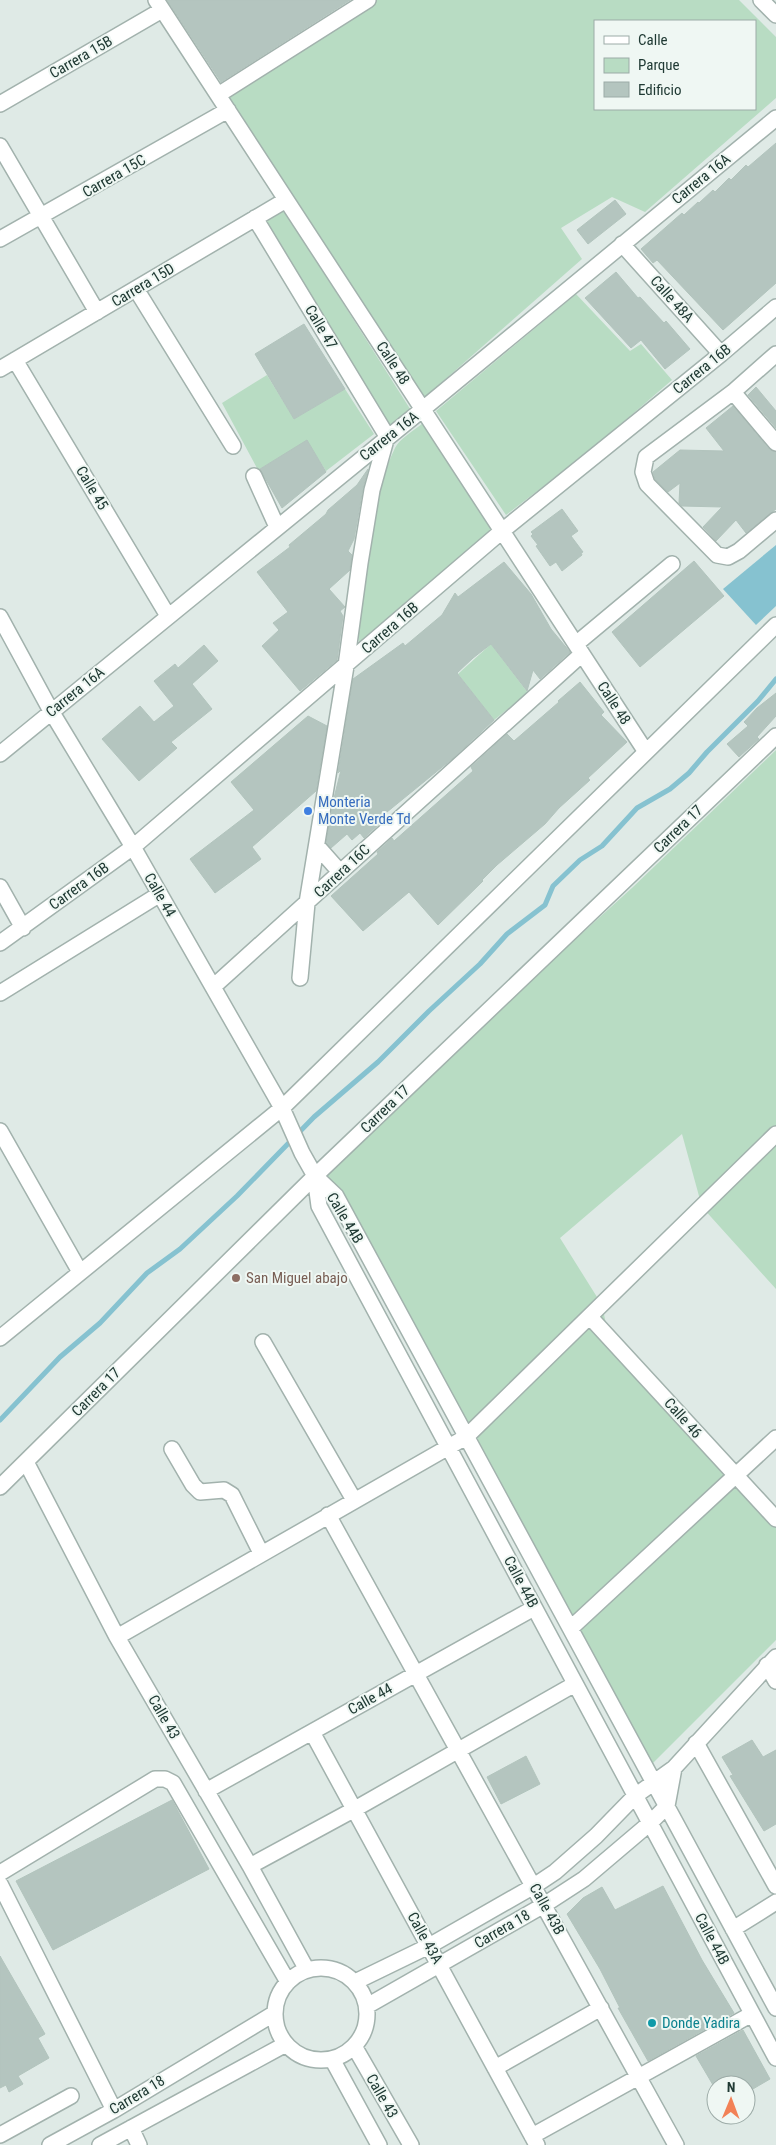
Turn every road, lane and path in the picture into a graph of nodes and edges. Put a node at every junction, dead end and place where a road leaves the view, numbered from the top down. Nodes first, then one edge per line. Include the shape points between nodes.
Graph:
1 (368, 0) edge
2 (761, 0) edge
3 (159, 5) edge
4 (776, 16) edge
5 (218, 95) junction
6 (0, 104) edge
7 (228, 110) junction
8 (776, 118) edge
9 (0, 146) edge
10 (286, 200) junction
11 (41, 218) junction
12 (255, 218) junction
13 (0, 239) edge
14 (622, 244) junction
15 (136, 288) junction
16 (776, 307) edge
17 (96, 312) junction
18 (721, 354) junction
19 (776, 354) edge
20 (15, 360) junction
21 (0, 369) edge
22 (733, 392) junction
23 (423, 409) junction
24 (387, 436) junction
25 (776, 443) edge
26 (233, 446) dead end
27 (254, 476) dead end
28 (776, 520) edge
29 (277, 527) junction
30 (502, 531) junction
31 (672, 564) dead end
32 (168, 616) junction
33 (0, 617) edge
34 (776, 625) edge
35 (579, 649) junction
36 (346, 666) junction
37 (52, 711) junction
38 (776, 736) edge
39 (646, 752) junction
40 (0, 754) edge
41 (317, 846) junction
42 (133, 847) junction
43 (340, 872) junction
44 (0, 887) edge
45 (160, 894) junction
46 (307, 903) junction
47 (23, 928) junction
48 (0, 942) edge
49 (300, 978) dead end
50 (213, 987) junction
51 (0, 994) edge
52 (284, 1112) junction
53 (0, 1131) edge
54 (776, 1134) edge
55 (315, 1176) junction
56 (353, 1228) junction
57 (336, 1238) junction
58 (80, 1272) junction
59 (590, 1316) junction
60 (0, 1338) edge
61 (263, 1342) dead end
62 (466, 1437) junction
63 (776, 1438) edge
64 (448, 1447) junction
65 (172, 1449) dead end
66 (26, 1462) junction
67 (735, 1475) junction
68 (0, 1487) edge
69 (354, 1500) junction
70 (328, 1515) junction
71 (776, 1519) edge
72 (261, 1553) junction
73 (534, 1608) junction
74 (571, 1628) junction
75 (117, 1637) junction
76 (772, 1661) edge
77 (417, 1673) junction
78 (776, 1681) edge
79 (575, 1684) junction
80 (312, 1732) junction
81 (696, 1743) junction
82 (459, 1750) junction
83 (674, 1768) junction
84 (653, 1782) junction
85 (206, 1791) junction
86 (635, 1796) junction
87 (667, 1806) junction
88 (355, 1809) junction
89 (650, 1823) junction
90 (250, 1866) junction
91 (0, 1872) edge
92 (0, 1884) edge
93 (534, 1886) junction
94 (776, 1886) edge
95 (776, 1902) edge
96 (544, 1905) junction
97 (733, 1929) junction
98 (429, 1946) junction
99 (439, 1965) junction
100 (307, 1970) junction
101 (288, 1982) junction
102 (355, 1982) junction
103 (367, 2006) junction
104 (601, 2008) junction
105 (776, 2008) edge
106 (275, 2013) junction
107 (752, 2014) junction
108 (286, 2044) junction
109 (354, 2046) junction
110 (332, 2058) junction
111 (776, 2058) edge
112 (495, 2068) junction
113 (639, 2078) junction
114 (71, 2096) dead end
115 (114, 2110) junction
116 (131, 2128) junction
117 (0, 2135) edge
118 (534, 2141) edge
119 (374, 2143) edge
120 (50, 2145) edge
121 (100, 2145) edge
122 (139, 2145) edge
123 (411, 2145) edge
124 (676, 2145) edge

1 - 5 street
2 - 4 street
3 - 5 street, Calle 48
3 - 6 street, Carrera 15B
5 - 7 street, Calle 48
7 - 10 street, Calle 48
7 - 11 street, Carrera 15C
8 - 14 street, Carrera 16A
9 - 11 street
10 - 12 street, Carrera 15D
10 - 23 street, Calle 48
11 - 13 street, Carrera 15C
11 - 17 street
12 - 15 street, Carrera 15D
12 - 24 street, Calle 47
14 - 18 street, Calle 48A
14 - 23 street, Carrera 16A
15 - 17 street, Carrera 15D
15 - 26 street
16 - 18 street, Carrera 16B
17 - 20 street, Carrera 15D
18 - 30 street, Carrera 16B
19 - 22 street
20 - 21 street, Carrera 15D
20 - 32 street, Calle 45
22 - 25 street
22 - 28 street via 646,457 643,472 647,484 717,555 728,557 739,551
23 - 24 street, Carrera 16A
23 - 30 street, Calle 48
24 - 29 street, Carrera 16A
24 - 36 street via 372,490
27 - 29 street
29 - 32 street, Carrera 16A
30 - 35 street, Calle 48
30 - 36 street, Carrera 16B
31 - 35 street, Carrera 16C
32 - 37 street, Carrera 16A
33 - 37 street, Calle 44
34 - 39 street
35 - 39 street, Calle 48
35 - 43 street, Carrera 16C
36 - 41 street
36 - 42 street, Carrera 16B
37 - 40 street, Carrera 16A
37 - 42 street, Calle 44
38 - 55 street, Carrera 17
39 - 52 street
41 - 43 street
41 - 46 street
42 - 45 street, Calle 44
42 - 47 street, Carrera 16B
43 - 46 street, Carrera 16C
44 - 47 street
45 - 50 street, Calle 44
45 - 51 street
46 - 49 street
46 - 50 street, Carrera 16C
47 - 48 street, Carrera 16B
50 - 52 street, Calle 44
52 - 55 street, Calle 44
52 - 58 street
53 - 58 street
54 - 59 street
55 - 56 street, Calle 44B via 336,1196
55 - 57 street, Calle 44B via 319,1206
55 - 66 street, Carrera 17
56 - 57 street
56 - 62 street, Calle 44B
57 - 64 street, Calle 44B
58 - 60 street
59 - 62 street
59 - 67 street, Calle 46
61 - 69 street
62 - 64 street
62 - 74 street, Calle 44B
63 - 67 street
64 - 69 street
64 - 73 street, Calle 44B
65 - 72 street via 200,1492 224,1490 232,1495
66 - 68 street, Carrera 17
66 - 75 street, Calle 43
67 - 71 street, Calle 46
67 - 74 street
69 - 70 street
70 - 72 street
70 - 77 street, Calle 43B
72 - 75 street
73 - 77 street, Calle 44
73 - 79 street, Calle 44B
74 - 84 street, Calle 44B
75 - 85 street, Calle 43
76 - 78 street
76 - 81 street, Carrera 18
77 - 80 street, Calle 44
77 - 82 street, Calle 43B
79 - 82 street
79 - 86 street, Calle 44B
80 - 85 street, Calle 44
80 - 88 street, Calle 43A
81 - 83 street, Carrera 18
81 - 94 street
82 - 88 street
82 - 93 street, Calle 43B
83 - 84 street, Carrera 18
83 - 87 street
84 - 86 street, Carrera 18
84 - 87 street, Calle 44B
85 - 90 street, Calle 43
86 - 89 street, Calle 44B
86 - 93 street, Carrera 18 via 596,1836
87 - 89 street, Carrera 18
87 - 97 street, Calle 44B
88 - 90 street
88 - 98 street, Calle 43A
89 - 96 street, Carrera 18 via 584,1879
89 - 107 street, Calle 44B
90 - 100 street, Calle 43
91 - 101 street via 155,1779 165,1779 173,1783
92 - 115 street
93 - 96 street, Calle 43B
93 - 98 street, Carrera 18
95 - 97 street
96 - 99 street, Carrera 18
96 - 104 street, Calle 43B
97 - 105 street, Calle 44B
98 - 99 street, Calle 43A
98 - 102 street, Carrera 18
99 - 103 street, Carrera 18
99 - 112 street, Calle 43A
100 - 101 street
100 - 102 street via 332,1969
101 - 106 street via 277,2001
102 - 103 street
103 - 109 street via 366,2027
104 - 112 street
104 - 113 street, Calle 43B
106 - 108 street via 278,2029
106 - 115 street, Carrera 18
107 - 111 street, Calle 44B
107 - 113 street
108 - 110 street via 302,2056
108 - 116 street, Carrera 18
109 - 110 street
109 - 123 street, Calle 43
110 - 119 street, Calle 43
112 - 118 street, Calle 43A
113 - 118 street
113 - 124 street, Calle 43B
114 - 117 street
115 - 120 street, Carrera 18
116 - 121 street, Carrera 18
116 - 122 street

